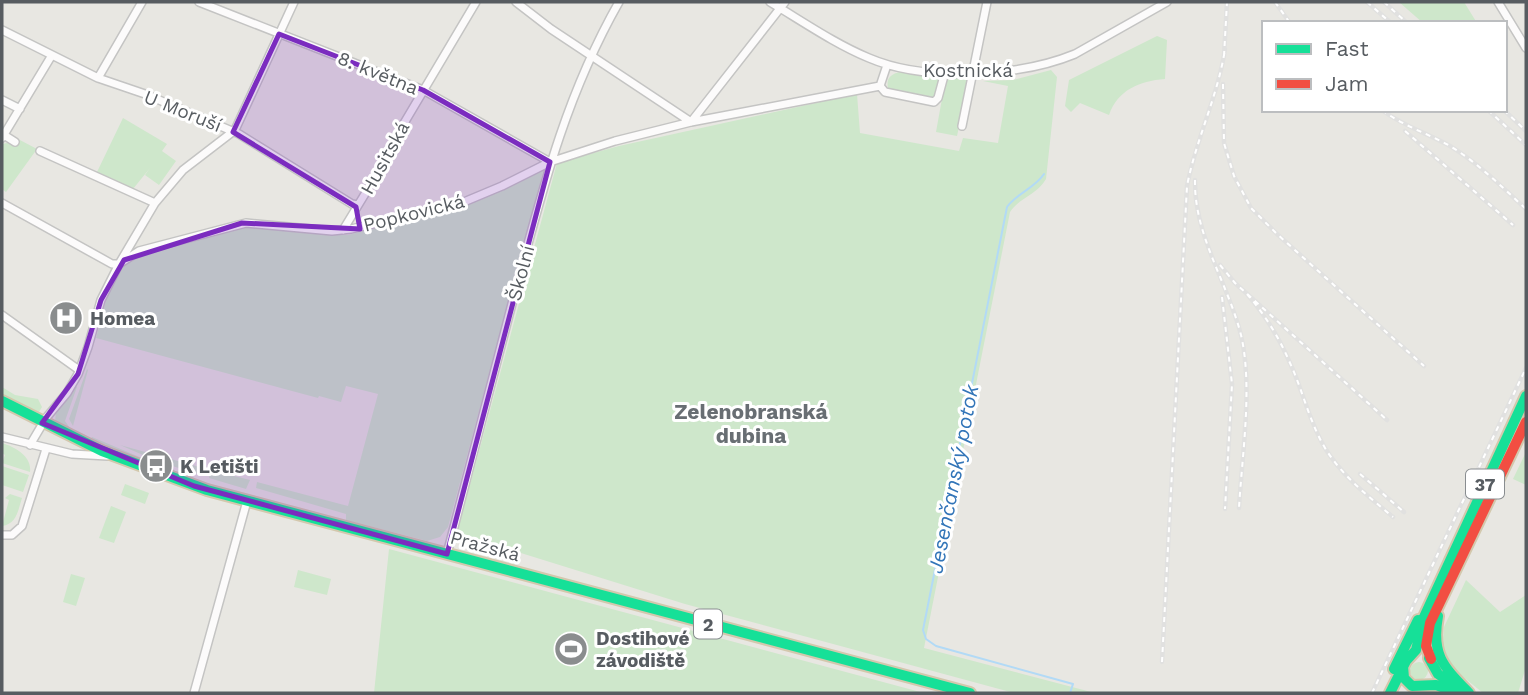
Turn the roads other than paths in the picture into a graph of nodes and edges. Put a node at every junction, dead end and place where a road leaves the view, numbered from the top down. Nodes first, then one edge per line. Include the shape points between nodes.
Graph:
1 (142, 2) edge
2 (199, 2) edge
3 (294, 2) edge
4 (476, 2) edge
5 (516, 2) edge
6 (620, 2) edge
7 (771, 2) edge
8 (986, 2) edge
9 (1167, 2) edge
10 (1498, 2) edge
11 (783, 5) edge
12 (2, 30) edge
13 (279, 34) junction
14 (1525, 45) edge
15 (52, 55) junction
16 (590, 55) junction
17 (887, 65) junction
18 (945, 72) junction
19 (974, 72) junction
20 (98, 78) junction
21 (880, 86) junction
22 (423, 90) junction
23 (2, 100) edge
24 (20, 109) junction
25 (691, 122) junction
26 (962, 126) dead end
27 (233, 131) junction
28 (3, 136) edge
29 (15, 142) dead end
30 (40, 151) dead end
31 (550, 162) junction
32 (2, 203) edge
33 (155, 204) junction
34 (357, 205) junction
35 (353, 214) junction
36 (359, 227) junction
37 (343, 230) junction
38 (119, 264) junction
39 (3, 316) edge
40 (79, 370) junction
41 (1526, 396) edge
42 (2, 401) edge
43 (1526, 422) edge
44 (42, 423) junction
45 (2, 437) edge
46 (30, 445) junction
47 (46, 449) junction
48 (122, 460) junction
49 (247, 501) junction
50 (2, 536) edge
51 (447, 554) junction
52 (1444, 572) junction
53 (1447, 590) junction
54 (1414, 655) junction
55 (1431, 659) junction
56 (1403, 666) junction
57 (1436, 671) junction
58 (1416, 687) junction
59 (1427, 689) edge
60 (194, 693) edge
61 (970, 693) edge
62 (1384, 693) edge
63 (1390, 693) edge
64 (1403, 693) edge
65 (1447, 693) edge
66 (1458, 693) edge
67 (1467, 693) edge

1 - 20 street
2 - 13 street, 8. května
3 - 13 street
4 - 22 street, Husitská
5 - 16 street
6 - 16 street, Školní
7 - 11 street, Kostnická
8 - 19 street
9 - 19 street, Kostnická via 1059,61 1010,71
10 - 14 street
11 - 17 street, Kostnická via 860,54
11 - 25 street
12 - 15 street, U Moruší
13 - 22 street, 8. května
13 - 27 street
15 - 20 street, U Moruší
15 - 24 street
16 - 25 street
16 - 31 street, Školní
17 - 18 street, Kostnická
17 - 21 street
18 - 19 street, Kostnická
18 - 21 street via 934,102 885,92
19 - 26 street
20 - 27 street, U Moruší
21 - 25 street, Popkovická
22 - 31 street, 8. května
22 - 34 street, Husitská
23 - 24 street
24 - 28 street
25 - 31 street, Popkovická
27 - 33 street via 183,170
27 - 34 street, U Moruší
28 - 29 street
30 - 33 street
31 - 36 street, Popkovická via 459,204
31 - 51 street, Školní
32 - 38 street via 96,257
33 - 38 street
34 - 35 street, Husitská
35 - 36 street
35 - 37 street, Husitská
36 - 37 street, Popkovická
37 - 38 street, Popkovická via 242,223 152,247
38 - 40 street via 100,303
39 - 40 street
40 - 44 street
41 - 52 main road, 37
42 - 44 main road, Pražská / 2
43 - 53 main road, 37
44 - 46 street
44 - 48 main road, Pražská / 2
45 - 46 street
46 - 47 street
47 - 48 street
47 - 50 street via 22,527
48 - 49 main road, Pražská / 2
49 - 51 main road, Pražská / 2
49 - 60 street
51 - 61 main road, Pražská / 2
52 - 54 main road, 37
52 - 62 main road, 37
53 - 55 main road, 37 via 1429,628 1426,646
53 - 67 main road via 1436,624 1436,649 1449,674
54 - 55 main road
54 - 56 main road
55 - 57 main road, 37
56 - 58 main road via 1404,678
56 - 63 main road
57 - 59 main road
57 - 67 main road
58 - 59 main road
58 - 64 main road
59 - 65 main road
59 - 66 main road via 1440,685

